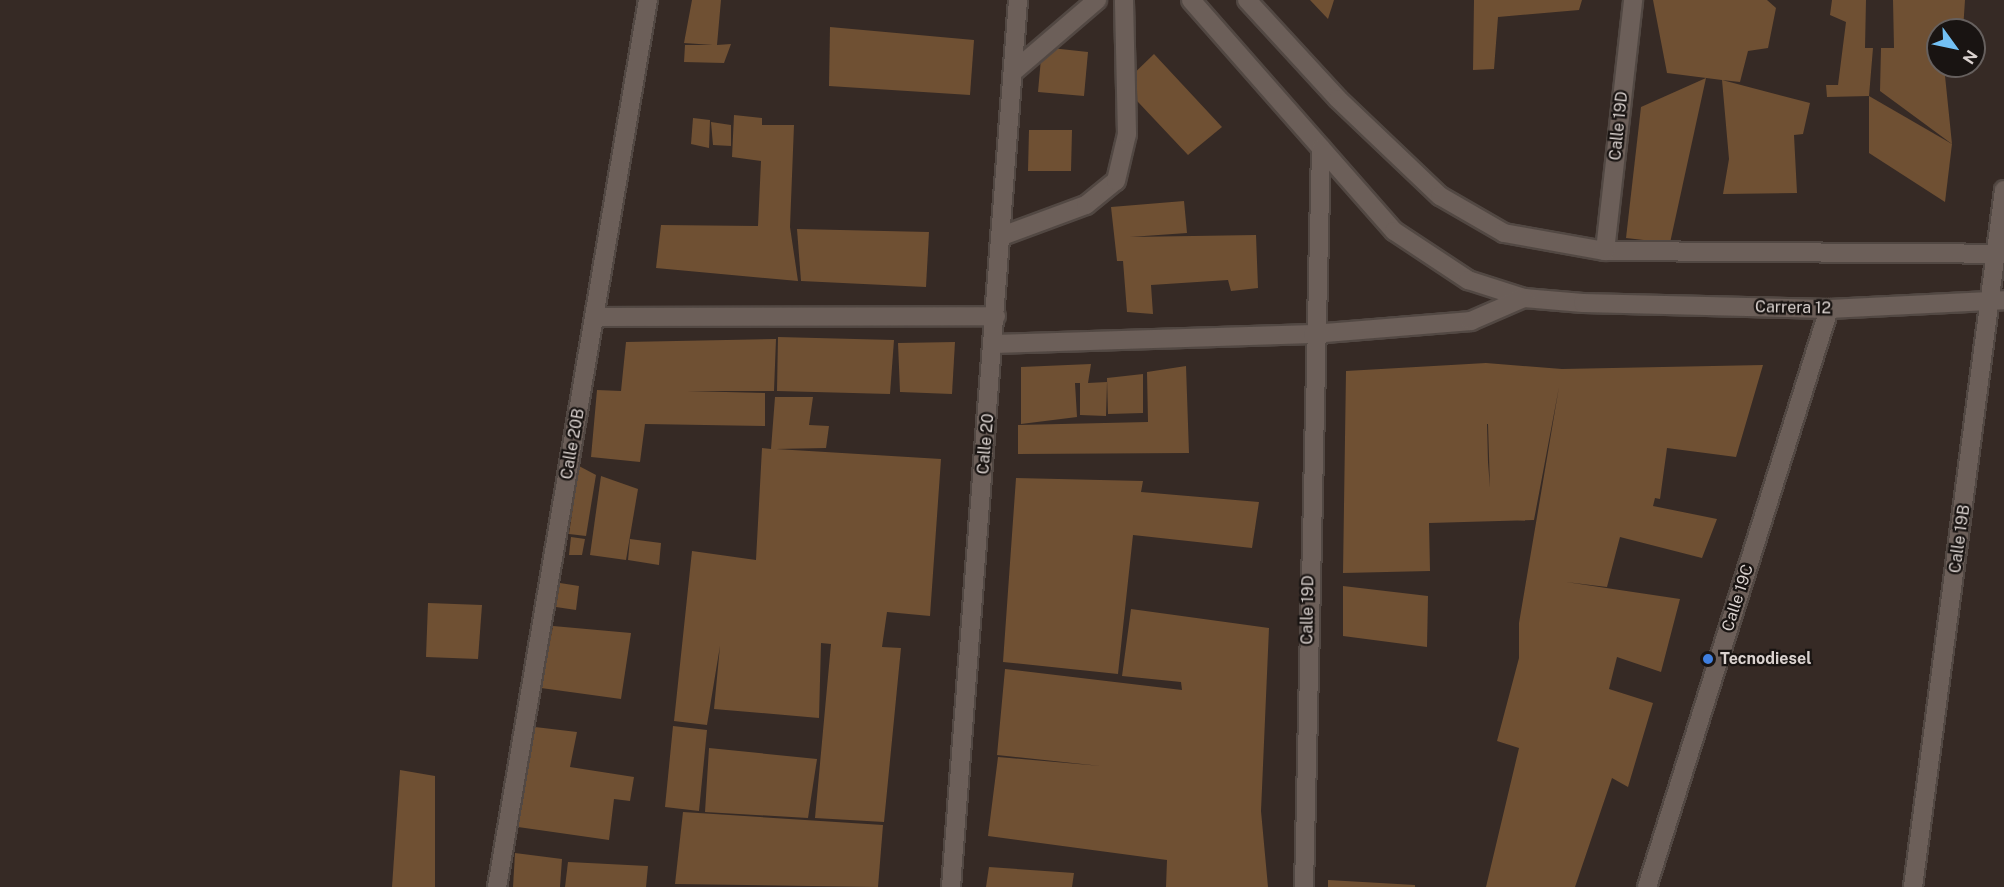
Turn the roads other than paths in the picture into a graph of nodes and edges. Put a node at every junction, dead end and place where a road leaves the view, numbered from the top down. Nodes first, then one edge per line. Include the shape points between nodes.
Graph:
1 (648, 0) edge
2 (1018, 0) edge
3 (1097, 0) edge
4 (1124, 0) edge
5 (1191, 0) edge
6 (1247, 0) edge
7 (1633, 0) edge
8 (1013, 72) junction
9 (1321, 148) junction
10 (2004, 190) edge
11 (1002, 236) junction
12 (1605, 251) junction
13 (2001, 254) edge
14 (1524, 298) junction
15 (1998, 300) edge
16 (1829, 309) junction
17 (996, 316) junction
18 (597, 317) junction
19 (1313, 334) junction
20 (994, 344) junction
21 (497, 887) edge
22 (951, 887) edge
23 (1304, 887) edge
24 (1647, 887) edge
25 (1913, 887) edge

1 - 18 street, Calle 20B
2 - 8 street, Calle 20
3 - 8 street
4 - 11 street via 1128,134 1116,181 1086,205
5 - 9 street
6 - 12 street via 1338,99 1460,211 1528,241
7 - 12 street, Calle 19D
8 - 11 street, Calle 20
9 - 14 street via 1374,210 1417,250 1468,279
9 - 19 street, Calle 19D
10 - 13 street, Calle 19B
11 - 17 street, Calle 20
12 - 13 street
13 - 15 street, Calle 19B
14 - 16 street, Carrera 12
14 - 19 street via 1471,321
15 - 16 street, Carrera 12
15 - 25 street, Calle 19B
16 - 24 street, Calle 19C
17 - 18 street
17 - 20 street, Calle 20
18 - 21 street, Calle 20B via 523,714
19 - 20 street
19 - 23 street, Calle 19D
20 - 22 street, Calle 20

